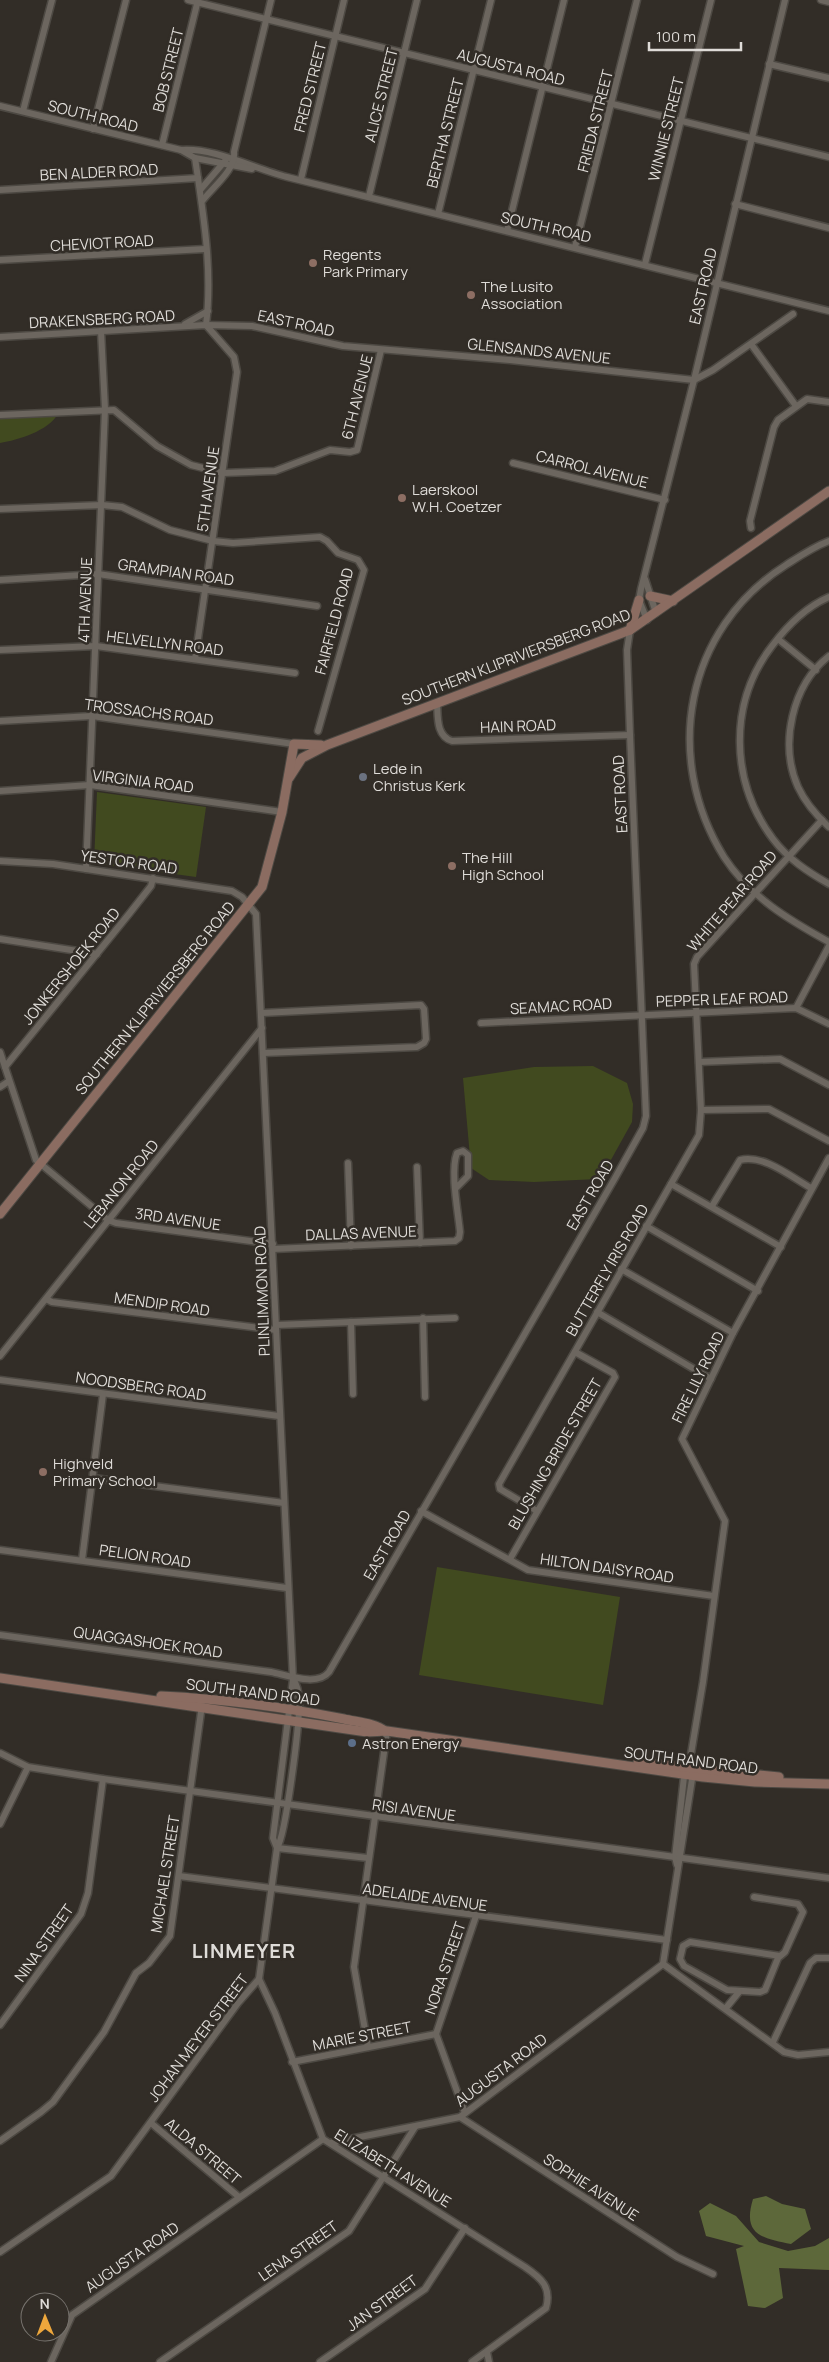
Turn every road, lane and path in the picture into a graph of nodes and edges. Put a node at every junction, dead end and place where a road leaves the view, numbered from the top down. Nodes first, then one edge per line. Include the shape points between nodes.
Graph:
1 (52, 0) edge
2 (126, 0) edge
3 (188, 0) edge
4 (271, 0) edge
5 (344, 0) edge
6 (417, 0) edge
7 (491, 0) edge
8 (564, 0) edge
9 (637, 0) edge
10 (711, 0) edge
11 (785, 0) edge
12 (821, 0) edge
13 (198, 1) edge
14 (829, 2) edge
15 (267, 18) junction
16 (335, 35) junction
17 (405, 53) junction
18 (769, 64) junction
19 (474, 70) junction
20 (829, 78) edge
21 (542, 87) junction
22 (611, 105) junction
23 (0, 106) edge
24 (23, 111) junction
25 (681, 121) junction
26 (93, 129) junction
27 (751, 138) junction
28 (162, 146) junction
29 (181, 150) junction
30 (234, 152) junction
31 (227, 157) junction
32 (829, 157) edge
33 (195, 158) junction
34 (235, 160) junction
35 (223, 164) junction
36 (232, 167) junction
37 (258, 169) junction
38 (198, 178) junction
39 (301, 180) junction
40 (201, 189) junction
41 (0, 190) edge
42 (369, 196) junction
43 (203, 200) junction
44 (735, 204) junction
45 (438, 214) junction
46 (829, 228) edge
47 (507, 231) junction
48 (575, 247) junction
49 (206, 249) junction
50 (0, 260) edge
51 (645, 264) junction
52 (718, 284) junction
53 (208, 308) junction
54 (829, 311) edge
55 (793, 314) dead end
56 (206, 325) junction
57 (177, 327) junction
58 (214, 328) junction
59 (101, 331) junction
60 (0, 337) edge
61 (751, 344) junction
62 (381, 350) junction
63 (694, 380) junction
64 (829, 402) edge
65 (796, 406) junction
66 (105, 409) junction
67 (0, 415) edge
68 (513, 463) dead end
69 (222, 473) junction
70 (829, 491) edge
71 (664, 500) junction
72 (102, 505) junction
73 (0, 509) edge
74 (751, 528) dead end
75 (213, 541) junction
76 (829, 542) edge
77 (98, 574) junction
78 (645, 578) junction
79 (0, 580) edge
80 (205, 589) junction
81 (650, 596) junction
82 (829, 597) edge
83 (639, 600) junction
84 (673, 601) junction
85 (318, 606) dead end
86 (656, 613) junction
87 (647, 620) junction
88 (630, 630) junction
89 (778, 639) junction
90 (96, 646) junction
91 (0, 650) edge
92 (829, 656) edge
93 (195, 659) junction
94 (816, 670) junction
95 (296, 673) dead end
96 (437, 703) junction
97 (92, 716) junction
98 (0, 720) edge
99 (318, 731) dead end
100 (630, 735) junction
101 (294, 744) junction
102 (327, 745) junction
103 (289, 778) junction
104 (90, 785) junction
105 (0, 791) edge
106 (282, 812) junction
107 (822, 820) junction
108 (829, 826) edge
109 (788, 856) junction
110 (0, 862) edge
111 (86, 869) junction
112 (153, 878) junction
113 (829, 884) edge
114 (755, 894) junction
115 (249, 904) junction
116 (0, 940) edge
117 (829, 942) edge
118 (829, 946) edge
119 (97, 954) junction
120 (796, 1008) junction
121 (696, 1012) junction
122 (262, 1013) junction
123 (642, 1015) junction
124 (481, 1023) dead end
125 (829, 1024) edge
126 (262, 1028) junction
127 (0, 1052) edge
128 (263, 1053) junction
129 (699, 1062) junction
130 (5, 1067) junction
131 (9, 1081) junction
132 (829, 1085) edge
133 (0, 1087) edge
134 (701, 1110) junction
135 (829, 1141) edge
136 (829, 1158) edge
137 (348, 1163) dead end
138 (40, 1164) junction
139 (417, 1167) dead end
140 (671, 1184) junction
141 (456, 1188) junction
142 (811, 1188) junction
143 (712, 1206) junction
144 (0, 1214) edge
145 (108, 1220) junction
146 (646, 1226) junction
147 (420, 1243) junction
148 (352, 1246) junction
149 (273, 1247) junction
150 (781, 1247) junction
151 (621, 1269) junction
152 (758, 1291) junction
153 (46, 1298) junction
154 (597, 1312) junction
155 (423, 1318) junction
156 (455, 1318) dead end
157 (351, 1322) junction
158 (276, 1327) junction
159 (733, 1333) junction
160 (575, 1352) junction
161 (0, 1356) edge
162 (712, 1379) junction
163 (0, 1380) edge
164 (103, 1394) junction
165 (353, 1394) dead end
166 (426, 1398) dead end
167 (279, 1416) junction
168 (93, 1478) junction
169 (284, 1503) junction
170 (537, 1510) junction
171 (421, 1511) junction
172 (0, 1550) edge
173 (510, 1559) junction
174 (82, 1560) junction
175 (287, 1588) junction
176 (714, 1596) junction
177 (0, 1635) edge
178 (0, 1678) edge
179 (292, 1678) junction
180 (202, 1702) junction
181 (289, 1708) junction
182 (299, 1710) junction
183 (287, 1720) junction
184 (297, 1722) junction
185 (386, 1731) junction
186 (0, 1753) edge
187 (28, 1767) junction
188 (689, 1769) junction
189 (103, 1779) junction
190 (829, 1783) edge
191 (190, 1792) junction
192 (278, 1803) junction
193 (287, 1804) junction
194 (374, 1817) junction
195 (0, 1824) edge
196 (277, 1848) junction
197 (678, 1857) junction
198 (368, 1858) junction
199 (179, 1876) junction
200 (829, 1878) edge
201 (272, 1889) junction
202 (754, 1897) dead end
203 (363, 1901) junction
204 (476, 1916) junction
205 (667, 1940) junction
206 (780, 1956) junction
207 (826, 1958) edge
208 (663, 1964) junction
209 (258, 1979) junction
210 (739, 1992) junction
211 (726, 2008) junction
212 (0, 2026) edge
213 (436, 2034) junction
214 (773, 2042) junction
215 (368, 2047) junction
216 (829, 2052) edge
217 (292, 2062) junction
218 (462, 2115) junction
219 (151, 2123) junction
220 (415, 2127) junction
221 (323, 2138) junction
222 (0, 2141) edge
223 (330, 2143) junction
224 (383, 2177) junction
225 (240, 2198) junction
226 (465, 2228) junction
227 (0, 2252) edge
228 (712, 2274) dead end
229 (486, 2352) junction
230 (50, 2362) edge
231 (160, 2362) edge
232 (320, 2362) edge
233 (472, 2362) edge
234 (489, 2362) edge

1 - 24 street
2 - 26 street
3 - 13 street, AUGUSTA ROAD
4 - 15 street
5 - 16 street, FRED STREET
6 - 17 street, ALICE STREET
7 - 19 street, BERTHA STREET
8 - 21 street
9 - 22 street, FRIEDA STREET
10 - 25 street, WINNIE STREET
11 - 18 street, EAST ROAD
12 - 14 street
13 - 15 street, AUGUSTA ROAD
13 - 28 street, BOB STREET
15 - 16 street, AUGUSTA ROAD
15 - 30 street
16 - 17 street, AUGUSTA ROAD
16 - 39 street, FRED STREET
17 - 19 street, AUGUSTA ROAD
17 - 42 street, ALICE STREET
18 - 20 street
18 - 27 street, EAST ROAD
19 - 21 street, AUGUSTA ROAD
19 - 45 street, BERTHA STREET
21 - 22 street, AUGUSTA ROAD
21 - 47 street
22 - 25 street, AUGUSTA ROAD
22 - 48 street, FRIEDA STREET
23 - 24 street, SOUTH ROAD
24 - 26 street, SOUTH ROAD
25 - 27 street, AUGUSTA ROAD
25 - 51 street, WINNIE STREET
26 - 28 street, SOUTH ROAD
27 - 32 street, AUGUSTA ROAD
27 - 44 street, EAST ROAD
28 - 29 street, SOUTH ROAD
29 - 31 street, SOUTH ROAD
29 - 33 street, SOUTH ROAD
30 - 31 street
30 - 34 street
31 - 34 street, SOUTH ROAD
31 - 35 street
33 - 35 street, SOUTH ROAD
33 - 38 street
34 - 36 street
34 - 37 street, SOUTH ROAD
35 - 36 street, SOUTH ROAD
35 - 40 street
36 - 37 street, SOUTH ROAD
36 - 43 street
37 - 39 street, SOUTH ROAD
38 - 40 street
38 - 41 street, BEN ALDER ROAD
39 - 42 street, SOUTH ROAD
40 - 43 street
42 - 45 street, SOUTH ROAD
43 - 49 street
44 - 46 street
44 - 52 street, EAST ROAD
45 - 47 street, SOUTH ROAD
47 - 48 street, SOUTH ROAD
48 - 51 street, SOUTH ROAD
49 - 50 street, CHEVIOT ROAD
49 - 53 street
51 - 52 street, SOUTH ROAD
52 - 54 street, SOUTH ROAD
52 - 63 street, EAST ROAD
53 - 56 street
53 - 57 street
53 - 58 street
55 - 61 street
56 - 57 street, DRAKENSBERG ROAD
56 - 58 street, EAST ROAD
57 - 59 street, DRAKENSBERG ROAD
58 - 62 street, EAST ROAD via 252,326 343,346
58 - 69 street, 5TH AVENUE via 236,364
59 - 60 street, DRAKENSBERG ROAD
59 - 66 street, 4TH AVENUE
61 - 63 street
61 - 65 street
62 - 63 street, GLENSANDS AVENUE
62 - 69 street, 6TH AVENUE via 357,450 330,450 275,471
63 - 71 street, EAST ROAD
64 - 65 street via 809,399
65 - 74 street via 774,427 750,521
66 - 67 street
66 - 69 street via 119,412 143,435 176,457 191,465
66 - 72 street, 4TH AVENUE
68 - 71 street, CARROL AVENUE
69 - 75 street, 5TH AVENUE
70 - 84 street, SOUTHERN KLIPRIVIERSBERG ROAD
71 - 78 street, EAST ROAD
72 - 73 street, FAIRFIELD ROAD
72 - 75 street, FAIRFIELD ROAD via 122,508 175,532
72 - 77 street, 4TH AVENUE
75 - 80 street, 5TH AVENUE
75 - 99 street, FAIRFIELD ROAD via 233,543 320,537 363,566
76 - 114 street via 764,579 744,598 714,640 695,691 690,720 693,778 705,822 725,858
77 - 79 street, GRAMPIAN ROAD
77 - 80 street, GRAMPIAN ROAD
77 - 90 street, 4TH AVENUE
78 - 81 street, EAST ROAD
78 - 83 street, EAST ROAD
80 - 85 street, GRAMPIAN ROAD
80 - 93 street, 5TH AVENUE
81 - 84 street
81 - 86 street, EAST ROAD
82 - 89 street via 818,602
83 - 87 street
83 - 88 street
84 - 86 street, SOUTHERN KLIPRIVIERSBERG ROAD
86 - 87 street, SOUTHERN KLIPRIVIERSBERG ROAD
87 - 88 street, SOUTHERN KLIPRIVIERSBERG ROAD
88 - 96 street, SOUTHERN KLIPRIVIERSBERG ROAD
88 - 100 street, EAST ROAD via 627,650
89 - 94 street
89 - 109 street via 758,664 744,706 741,761 747,789 765,827
90 - 91 street, HELVELLYN ROAD
90 - 93 street, HELVELLYN ROAD
90 - 97 street, 4TH AVENUE
92 - 94 street
93 - 95 street, HELVELLYN ROAD
94 - 107 street via 804,685 793,711 790,741 798,788
96 - 100 street, HAIN ROAD via 440,732 452,741
96 - 102 street, SOUTHERN KLIPRIVIERSBERG ROAD
97 - 98 street, TROSSACHS ROAD
97 - 101 street, TROSSACHS ROAD
97 - 104 street, 4TH AVENUE
100 - 123 street, EAST ROAD
101 - 102 street, SOUTHERN KLIPRIVIERSBERG ROAD
101 - 103 street, SOUTHERN KLIPRIVIERSBERG ROAD
102 - 103 street, SOUTHERN KLIPRIVIERSBERG ROAD via 302,758
103 - 106 street, SOUTHERN KLIPRIVIERSBERG ROAD
104 - 105 street, VIRGINIA ROAD
104 - 106 street, VIRGINIA ROAD
104 - 111 street, 4TH AVENUE
106 - 115 street, SOUTHERN KLIPRIVIERSBERG ROAD via 265,879
107 - 108 street
107 - 109 street, WHITE PEAR ROAD
109 - 113 street
109 - 114 street, WHITE PEAR ROAD
110 - 111 street, YESTOR ROAD via 32,862
111 - 112 street, YESTOR ROAD
112 - 115 street, YESTOR ROAD via 232,891
112 - 119 street, JONKERSHOEK ROAD via 151,886
114 - 117 street via 791,921
114 - 121 street, WHITE PEAR ROAD via 697,957 694,964
115 - 122 street, PLINLIMMON ROAD via 258,921
115 - 138 street, SOUTHERN KLIPRIVIERSBERG ROAD
116 - 119 street
118 - 120 street
119 - 130 street, JONKERSHOEK ROAD
120 - 121 street, PEPPER LEAF ROAD
120 - 125 street, PEPPER LEAF ROAD
121 - 123 street, PEPPER LEAF ROAD
121 - 129 street, BUTTERFLY IRIS ROAD
122 - 126 street, PLINLIMMON ROAD
122 - 128 street via 421,1005 426,1039 417,1047
123 - 124 street, SEAMAC ROAD
123 - 171 street, EAST ROAD via 646,1116 643,1128
126 - 128 street, PLINLIMMON ROAD
126 - 145 street, LEBANON ROAD
127 - 130 street, 3RD AVENUE
128 - 149 street, PLINLIMMON ROAD
129 - 132 street via 780,1059
129 - 134 street, BUTTERFLY IRIS ROAD
130 - 131 street, 3RD AVENUE
131 - 133 street
131 - 138 street, 3RD AVENUE via 31,1150
134 - 135 street via 769,1109
134 - 140 street, BUTTERFLY IRIS ROAD via 699,1135
136 - 142 street, FIRE LILY ROAD
137 - 148 street
138 - 144 street, SOUTHERN KLIPRIVIERSBERG ROAD
138 - 145 street, 3RD AVENUE
139 - 147 street
140 - 143 street
140 - 146 street, BUTTERFLY IRIS ROAD
141 - 141 street via 468,1176 468,1155 463,1152 457,1153 454,1160
141 - 147 street, DALLAS AVENUE via 459,1238 450,1242
142 - 143 street via 758,1159 744,1159 740,1160
142 - 150 street, FIRE LILY ROAD
143 - 150 street
145 - 149 street, 3RD AVENUE
145 - 153 street, LEBANON ROAD
146 - 151 street, BUTTERFLY IRIS ROAD
146 - 152 street
147 - 148 street, DALLAS AVENUE
148 - 149 street, DALLAS AVENUE
149 - 158 street, PLINLIMMON ROAD
150 - 152 street, FIRE LILY ROAD
151 - 154 street, BUTTERFLY IRIS ROAD
151 - 159 street
152 - 159 street, FIRE LILY ROAD
153 - 158 street, MENDIP ROAD via 52,1302
153 - 161 street, LEBANON ROAD
154 - 160 street, BUTTERFLY IRIS ROAD
154 - 162 street
155 - 156 street, MENDIP ROAD
155 - 157 street, MENDIP ROAD
155 - 166 street
157 - 158 street, MENDIP ROAD
157 - 165 street
158 - 167 street, PLINLIMMON ROAD
159 - 162 street, FIRE LILY ROAD
160 - 170 street, BUTTERFLY IRIS ROAD via 499,1484 506,1494
160 - 170 street, BLUSHING BRIDE STREET via 614,1377
162 - 176 street, FIRE LILY ROAD via 682,1439 725,1521
163 - 164 street, NOODSBERG ROAD
164 - 167 street, NOODSBERG ROAD
164 - 168 street
167 - 169 street, PLINLIMMON ROAD
168 - 169 street
168 - 174 street
169 - 175 street, PLINLIMMON ROAD
170 - 173 street, BLUSHING BRIDE STREET
171 - 173 street, HILTON DAISY ROAD
171 - 179 street, EAST ROAD via 330,1672 315,1679
172 - 174 street, PELION ROAD
173 - 176 street, HILTON DAISY ROAD via 528,1570
174 - 175 street, PELION ROAD
175 - 179 street, PLINLIMMON ROAD
176 - 188 street, FIRE LILY ROAD
177 - 179 street, QUAGGASHOEK ROAD
178 - 180 street, SOUTH RAND ROAD
179 - 181 street, PLINLIMMON ROAD
179 - 182 street, PLINLIMMON ROAD via 298,1688
180 - 181 street, SOUTH RAND ROAD
180 - 183 street, SOUTH RAND ROAD
180 - 191 street, MICHAEL STREET
181 - 182 street, SOUTH RAND ROAD
181 - 183 street, PLINLIMMON ROAD
182 - 184 street, JOHAN MEYER STREET
182 - 185 street, SOUTH RAND ROAD
183 - 184 street, SOUTH RAND ROAD
183 - 192 street, PLINLIMMON ROAD
184 - 185 street, SOUTH RAND ROAD via 367,1732
184 - 193 street, JOHAN MEYER STREET
185 - 188 street, SOUTH RAND ROAD
185 - 194 street
186 - 187 street, RISI AVENUE
187 - 189 street, RISI AVENUE
187 - 195 street
188 - 190 street, SOUTH RAND ROAD
188 - 197 street, FIRE LILY ROAD
189 - 191 street, RISI AVENUE
189 - 212 street, NINA STREET via 88,1893 81,1914
191 - 192 street, RISI AVENUE
191 - 199 street, MICHAEL STREET
192 - 193 street, RISI AVENUE
192 - 196 street, PLINLIMMON ROAD via 273,1838
193 - 194 street, RISI AVENUE
193 - 196 street, JOHAN MEYER STREET via 282,1838
194 - 197 street, RISI AVENUE
194 - 198 street
196 - 198 street
196 - 201 street, JOHAN MEYER STREET
197 - 200 street, RISI AVENUE
197 - 205 street
198 - 203 street
199 - 201 street, ADELAIDE AVENUE
199 - 222 street, MICHAEL STREET via 167,1942 136,1973 104,2032 53,2102
201 - 203 street, ADELAIDE AVENUE
201 - 209 street, JOHAN MEYER STREET
202 - 206 street via 791,1902 802,1909 785,1952
203 - 204 street, ADELAIDE AVENUE
203 - 215 street via 354,1968
204 - 205 street, ADELAIDE AVENUE
204 - 213 street, NORA STREET
205 - 208 street
206 - 210 street via 765,1990
206 - 210 street via 690,1942 684,1944 680,1956 682,1964 727,1990
207 - 214 street via 816,1958 810,1963
208 - 211 street
208 - 218 street, AUGUSTA ROAD
209 - 217 street, ELIZABETH AVENUE via 275,2013
209 - 219 street, JOHAN MEYER STREET
210 - 211 street
211 - 214 street
213 - 215 street, MARIE STREET
213 - 218 street, NORA STREET
214 - 216 street via 791,2055
215 - 217 street, MARIE STREET
217 - 221 street, ELIZABETH AVENUE
218 - 220 street, AUGUSTA ROAD
218 - 228 street, SOPHIE AVENUE via 677,2257
219 - 225 street, ALDA STREET
219 - 227 street, JOHAN MEYER STREET via 111,2176
220 - 223 street, AUGUSTA ROAD
220 - 224 street, LENA STREET
221 - 223 street, ELIZABETH AVENUE
221 - 225 street, AUGUSTA ROAD
223 - 224 street, ELIZABETH AVENUE
224 - 226 street, ELIZABETH AVENUE
224 - 231 street, LENA STREET via 346,2233
225 - 230 street, AUGUSTA ROAD via 72,2315
226 - 229 street, ELIZABETH AVENUE via 541,2278 548,2289 546,2308
226 - 232 street, JAN STREET via 425,2289
229 - 233 street
229 - 234 street

